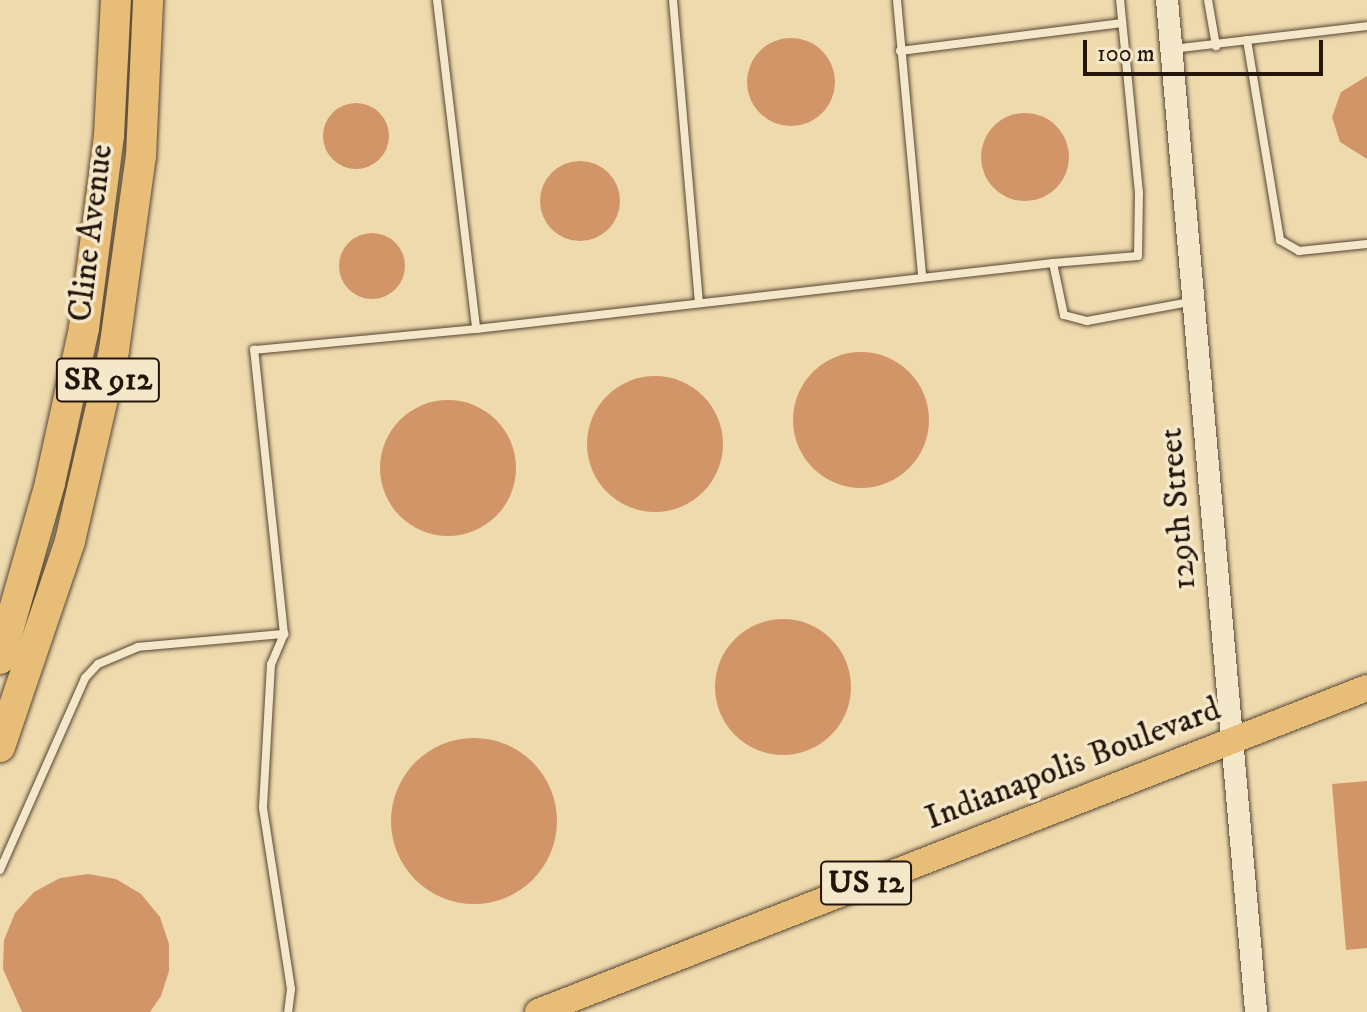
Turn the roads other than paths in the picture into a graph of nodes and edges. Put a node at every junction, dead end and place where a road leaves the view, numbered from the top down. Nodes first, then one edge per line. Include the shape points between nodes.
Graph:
1 (116, 0) edge
2 (148, 0) edge
3 (437, 0) edge
4 (673, 0) edge
5 (897, 0) edge
6 (1120, 0) edge
7 (1167, 0) edge
8 (1208, 0) edge
9 (1122, 23) junction
10 (1367, 26) edge
11 (1247, 40) junction
12 (1216, 46) junction
13 (1171, 49) junction
14 (900, 51) junction
15 (1367, 244) edge
16 (1053, 263) junction
17 (922, 277) junction
18 (1194, 302) junction
19 (699, 303) junction
20 (476, 329) junction
21 (284, 634) junction
22 (0, 659) edge
23 (1367, 688) edge
24 (1233, 740) junction
25 (0, 747) edge
26 (0, 870) edge
27 (288, 1012) edge
28 (538, 1012) edge
29 (1256, 1012) edge

1 - 22 highway, Cline Avenue / SR 912 via 107,151 84,328 50,483
2 - 25 highway, Cline Avenue / SR 912 via 141,156 114,350 70,541
3 - 20 lane
4 - 19 lane
5 - 14 lane
6 - 9 lane
7 - 13 main road, 129th Street
8 - 12 lane
9 - 14 lane
9 - 16 lane via 1139,193 1138,256
10 - 11 lane
11 - 12 lane
11 - 15 lane via 1280,240 1299,251
12 - 13 lane
13 - 18 main road, 129th Street
14 - 17 lane
16 - 17 lane
16 - 18 lane via 1064,315 1087,321
17 - 19 lane
18 - 24 main road, 129th Street
19 - 20 lane
20 - 21 lane via 254,350
21 - 26 lane via 138,647 98,664 85,678
21 - 27 lane via 271,664 263,808 291,989
23 - 24 main road, Indianapolis Boulevard / US 12
24 - 28 main road, Indianapolis Boulevard / US 12
24 - 29 main road, 129th Street

